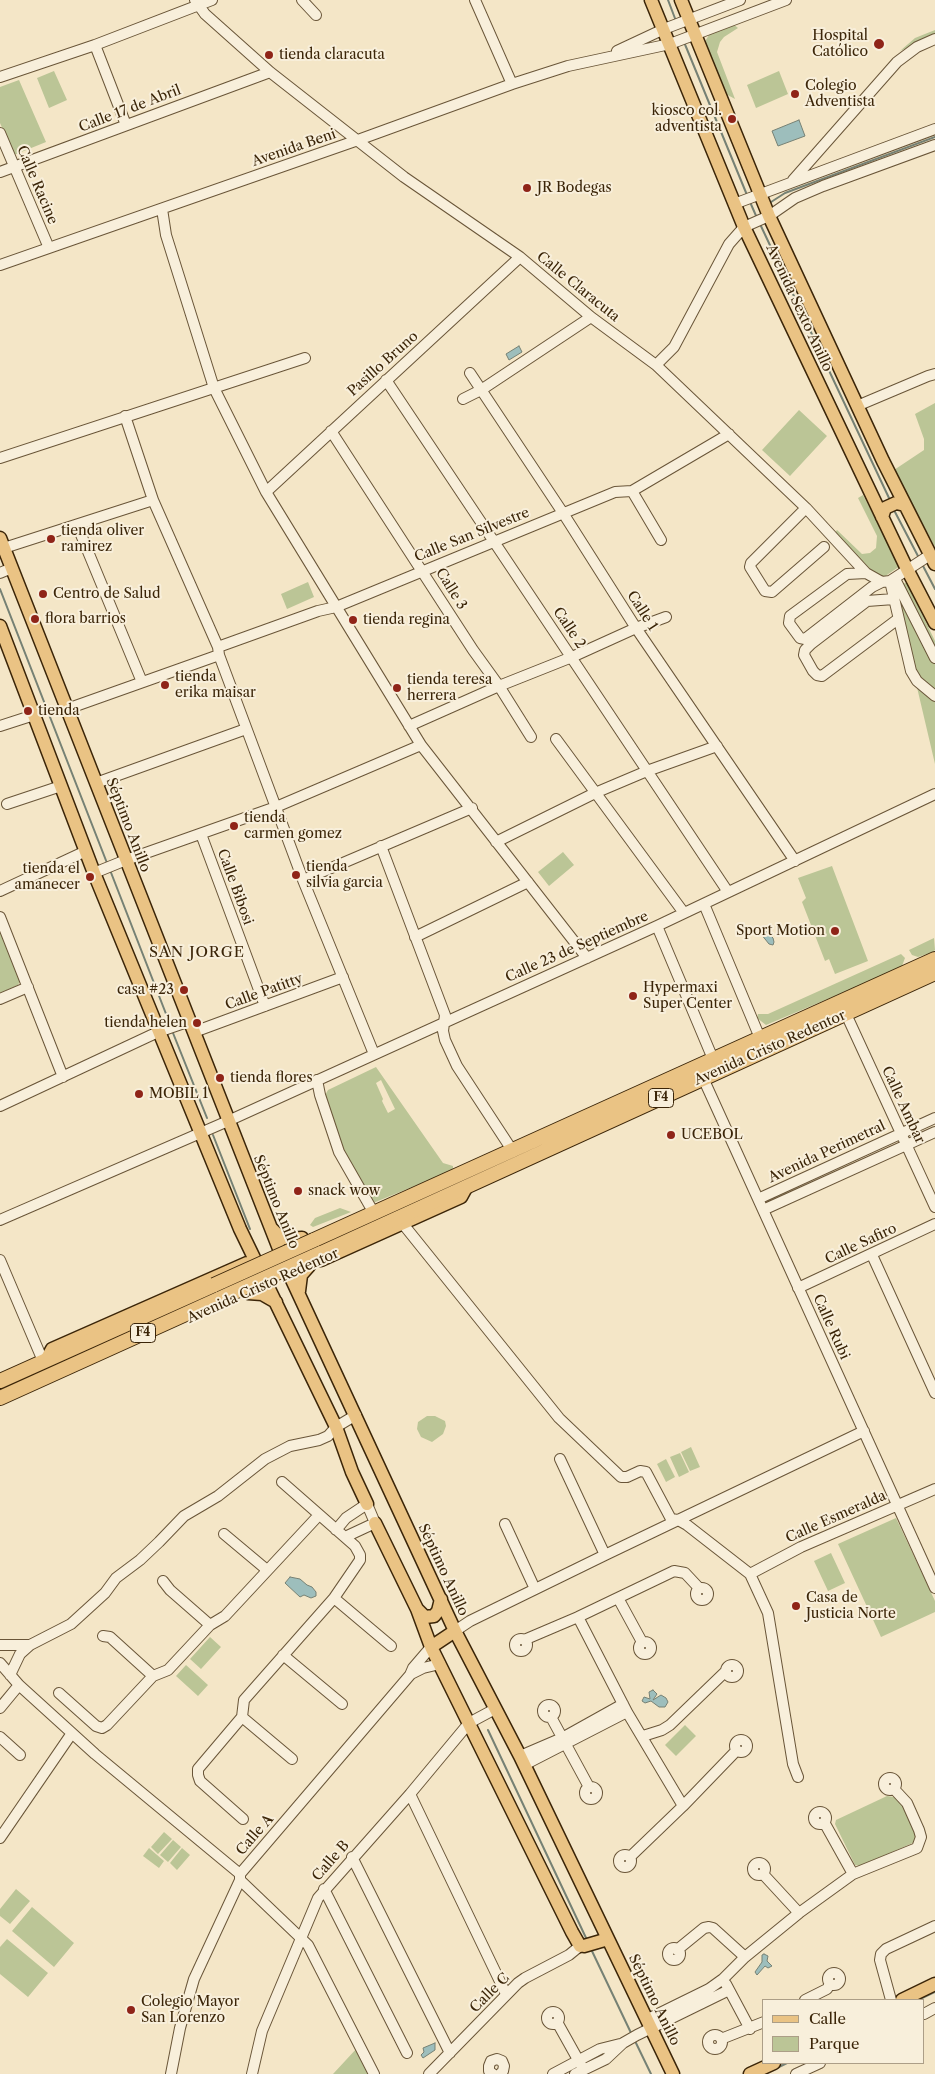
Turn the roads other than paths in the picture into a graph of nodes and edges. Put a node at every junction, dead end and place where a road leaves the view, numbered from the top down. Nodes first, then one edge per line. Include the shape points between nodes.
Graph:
1 (212, 0) edge
2 (302, 0) edge
3 (651, 0) edge
4 (681, 0) edge
5 (740, 0) edge
6 (786, 0) edge
7 (479, 1) edge
8 (197, 3) edge
9 (316, 15) dead end
10 (687, 20) junction
11 (666, 28) junction
12 (694, 35) junction
13 (935, 40) edge
14 (671, 43) junction
15 (95, 44) junction
16 (598, 60) junction
17 (270, 72) junction
18 (0, 76) edge
19 (512, 84) junction
20 (126, 126) junction
21 (935, 129) edge
22 (0, 133) edge
23 (358, 140) junction
24 (935, 144) edge
25 (14, 168) junction
26 (0, 172) edge
27 (792, 182) junction
28 (755, 195) junction
29 (736, 203) junction
30 (162, 209) junction
31 (766, 218) junction
32 (747, 226) junction
33 (49, 248) junction
34 (520, 258) junction
35 (0, 265) edge
36 (591, 317) junction
37 (305, 358) dead end
38 (656, 365) junction
39 (470, 374) dead end
40 (935, 374) edge
41 (386, 380) junction
42 (214, 388) junction
43 (481, 390) junction
44 (463, 399) dead end
45 (857, 406) junction
46 (125, 416) junction
47 (331, 431) junction
48 (729, 434) junction
49 (0, 458) edge
50 (896, 488) junction
51 (632, 491) junction
52 (266, 492) junction
53 (873, 499) junction
54 (153, 500) junction
55 (905, 505) junction
56 (806, 508) junction
57 (563, 513) junction
58 (882, 517) junction
59 (77, 525) junction
60 (661, 540) dead end
61 (2, 543) edge
62 (494, 543) junction
63 (824, 547) dead end
64 (921, 563) edge
65 (422, 570) junction
66 (4, 571) edge
67 (866, 572) junction
68 (889, 581) junction
69 (894, 599) junction
70 (336, 607) junction
71 (666, 616) dead end
72 (898, 619) junction
73 (935, 623) edge
74 (0, 626) edge
75 (636, 628) junction
76 (4, 649) edge
77 (218, 651) junction
78 (572, 657) junction
79 (935, 658) edge
80 (142, 682) junction
81 (499, 686) junction
82 (935, 696) edge
83 (67, 709) junction
84 (34, 715) junction
85 (0, 726) edge
86 (409, 726) junction
87 (246, 729) junction
88 (532, 737) dead end
89 (556, 739) dead end
90 (421, 746) junction
91 (717, 746) junction
92 (646, 771) junction
93 (96, 783) junction
94 (62, 786) junction
95 (595, 793) junction
96 (935, 794) edge
97 (7, 804) dead end
98 (276, 807) junction
99 (472, 808) junction
100 (201, 834) junction
101 (496, 842) junction
102 (381, 846) junction
103 (86, 851) junction
104 (126, 860) junction
105 (795, 860) junction
106 (104, 869) junction
107 (303, 880) junction
108 (528, 882) junction
109 (0, 891) edge
110 (728, 892) junction
111 (704, 904) junction
112 (684, 913) junction
113 (0, 917) edge
114 (657, 926) junction
115 (415, 937) junction
116 (935, 954) edge
117 (587, 958) junction
118 (935, 959) edge
119 (935, 973) edge
120 (343, 977) junction
121 (935, 980) edge
122 (28, 987) junction
123 (881, 991) junction
124 (0, 999) edge
125 (265, 1006) junction
126 (849, 1007) junction
127 (444, 1023) junction
128 (192, 1027) junction
129 (158, 1032) junction
130 (760, 1038) junction
131 (374, 1054) junction
132 (713, 1059) junction
133 (63, 1077) junction
134 (703, 1078) junction
135 (317, 1080) junction
136 (0, 1106) edge
137 (935, 1118) edge
138 (228, 1121) junction
139 (200, 1132) junction
140 (935, 1132) edge
141 (901, 1134) junction
142 (906, 1145) junction
143 (512, 1150) junction
144 (464, 1180) junction
145 (758, 1199) junction
146 (935, 1207) edge
147 (371, 1208) junction
148 (763, 1210) junction
149 (0, 1220) edge
150 (269, 1224) junction
151 (402, 1224) junction
152 (935, 1224) edge
153 (240, 1229) junction
154 (308, 1239) junction
155 (284, 1247) junction
156 (872, 1255) junction
157 (0, 1260) edge
158 (249, 1262) junction
159 (300, 1270) junction
160 (228, 1271) junction
161 (798, 1288) junction
162 (258, 1289) junction
163 (299, 1294) junction
164 (277, 1302) junction
165 (45, 1361) junction
166 (53, 1374) junction
167 (0, 1381) edge
168 (935, 1393) edge
169 (0, 1398) edge
170 (356, 1415) junction
171 (336, 1426) junction
172 (864, 1431) junction
173 (560, 1459) dead end
174 (282, 1482) dead end
175 (935, 1489) edge
176 (367, 1504) junction
177 (897, 1505) junction
178 (319, 1515) junction
179 (678, 1520) junction
180 (375, 1523) junction
181 (505, 1524) dead end
182 (336, 1530) junction
183 (224, 1534) dead end
184 (345, 1537) junction
185 (605, 1555) junction
186 (267, 1570) junction
187 (750, 1574) junction
188 (163, 1581) dead end
189 (699, 1588) dead end
190 (935, 1588) edge
191 (535, 1589) junction
192 (334, 1598) junction
193 (618, 1598) junction
194 (441, 1599) junction
195 (416, 1609) junction
196 (578, 1617) junction
197 (210, 1625) junction
198 (455, 1631) junction
199 (103, 1636) dead end
200 (524, 1640) dead end
201 (642, 1642) dead end
202 (0, 1645) edge
203 (30, 1645) junction
204 (391, 1646) dead end
205 (431, 1647) junction
206 (284, 1655) junction
207 (0, 1663) edge
208 (440, 1664) junction
209 (726, 1671) dead end
210 (10, 1675) junction
211 (410, 1675) junction
212 (153, 1676) junction
213 (19, 1685) junction
214 (59, 1694) dead end
215 (342, 1704) dead end
216 (0, 1708) edge
217 (495, 1708) junction
218 (625, 1708) junction
219 (242, 1717) junction
220 (551, 1717) dead end
221 (469, 1723) junction
222 (72, 1734) junction
223 (643, 1736) junction
224 (0, 1737) edge
225 (564, 1741) junction
226 (737, 1750) dead end
227 (20, 1755) dead end
228 (292, 1759) dead end
229 (522, 1761) junction
230 (798, 1778) dead end
231 (589, 1788) dead end
232 (894, 1788) dead end
233 (410, 1794) junction
234 (683, 1806) junction
235 (243, 1819) dead end
236 (824, 1822) dead end
237 (0, 1838) edge
238 (352, 1857) junction
239 (630, 1857) dead end
240 (763, 1874) dead end
241 (853, 1874) junction
242 (240, 1877) junction
243 (324, 1889) junction
244 (799, 1913) junction
245 (935, 1926) edge
246 (302, 1939) junction
247 (608, 1939) junction
248 (586, 1946) junction
249 (677, 1950) dead end
250 (745, 1957) junction
251 (723, 1979) junction
252 (830, 1984) dead end
253 (935, 1984) edge
254 (728, 1990) junction
255 (506, 1994) junction
256 (807, 1999) edge
257 (891, 1999) edge
258 (904, 1999) edge
259 (558, 2022) dead end
260 (762, 2023) edge
261 (650, 2024) junction
262 (750, 2029) junction
263 (721, 2039) dead end
264 (625, 2042) junction
265 (407, 2053) dead end
266 (450, 2053) junction
267 (578, 2060) junction
268 (772, 2064) edge
269 (818, 2064) edge
270 (579, 2072) edge
271 (171, 2074) edge
272 (252, 2074) edge
273 (374, 2074) edge
274 (429, 2074) edge
275 (493, 2074) edge
276 (500, 2074) edge
277 (553, 2074) edge
278 (673, 2074) edge
279 (750, 2074) edge
280 (796, 2074) edge

1 - 8 street
2 - 9 street
3 - 11 main road, Avenida Sexto Anillo
4 - 10 main road, Avenida Sexto Anillo
5 - 10 street, Avenida Beni
6 - 12 street, Avenida Beni
7 - 19 street
8 - 15 street
8 - 17 street, Calle Claracuta
10 - 11 street, Avenida Beni
10 - 12 main road, Avenida Sexto Anillo
11 - 14 main road, Avenida Sexto Anillo
11 - 16 street, Avenida Beni
12 - 14 street, Avenida Beni
12 - 28 main road, Avenida Sexto Anillo
13 - 27 street via 897,62
14 - 16 street, Avenida Beni
14 - 29 main road, Avenida Sexto Anillo
15 - 18 street
15 - 20 street
16 - 19 street, Avenida Beni
17 - 20 street, Calle 17 de Abril
17 - 23 street, Calle Claracuta
19 - 23 street, Avenida Beni
20 - 25 street, Calle 17 de Abril
21 - 27 street
22 - 25 street, Calle Racine
23 - 30 street, Avenida Beni
23 - 34 street, Calle Claracuta via 404,177
24 - 31 street via 795,198
25 - 26 street, Calle 17 de Abril
25 - 33 street, Calle Racine
27 - 28 street
28 - 29 street
28 - 31 main road, Avenida Sexto Anillo
29 - 32 main road, Avenida Sexto Anillo
30 - 33 street, Avenida Beni
30 - 42 street via 166,235
31 - 32 street
31 - 45 main road, Avenida Sexto Anillo
32 - 38 street via 729,244 674,347
32 - 53 main road, Avenida Sexto Anillo
33 - 35 street, Avenida Beni
34 - 36 street, Calle Claracuta
34 - 41 street, Pasillo Bruno
36 - 38 street, Calle Claracuta
36 - 43 street
37 - 42 street
38 - 48 street, Calle Claracuta
39 - 43 street, Calle 1
40 - 45 street
41 - 47 street, Pasillo Bruno
41 - 62 street, Calle 2
42 - 46 street
42 - 52 street
43 - 44 street
43 - 57 street, Calle 1
45 - 50 main road, Avenida Sexto Anillo
46 - 49 street
46 - 54 street
47 - 52 street, Pasillo Bruno
47 - 65 street, Calle 3
48 - 51 street, Calle San Silvestre
48 - 56 street, Calle Claracuta
50 - 53 main road via 892,498 883,501
50 - 55 main road, Avenida Sexto Anillo
51 - 57 street, Calle San Silvestre via 615,492
51 - 60 street
52 - 70 street
53 - 58 main road, Avenida Sexto Anillo
54 - 59 street
54 - 77 street
55 - 58 main road via 896,503 886,508
55 - 64 main road, Avenida Sexto Anillo
56 - 63 street via 750,567 765,591 772,592
56 - 67 street, Calle Claracuta
57 - 62 street, Calle San Silvestre
57 - 75 street, Calle 1
58 - 64 main road, Avenida Sexto Anillo
59 - 61 street
59 - 80 street
61 - 66 main road, Séptimo Anillo
62 - 65 street, Calle San Silvestre
62 - 78 street, Calle 2
64 - 68 street
64 - 73 main road, Avenida Sexto Anillo
65 - 70 street, Calle San Silvestre
65 - 81 street, Calle 3
66 - 83 main road, Séptimo Anillo
67 - 68 street, Calle Claracuta
67 - 68 street via 847,574 790,616 789,623 800,638 805,639 872,587
68 - 69 street
68 - 79 street
69 - 72 street
69 - 72 street via 867,601 811,644 804,655 813,671 822,676
70 - 77 street, Calle San Silvestre via 318,611
70 - 86 street
71 - 75 street
72 - 82 street via 911,671
74 - 76 main road
75 - 78 street
75 - 91 street, Calle 1
76 - 84 main road
77 - 80 street, Calle San Silvestre
77 - 87 street
78 - 81 street
78 - 92 street, Calle 2
80 - 83 street, Calle San Silvestre
81 - 86 street
81 - 88 street, Calle 3
83 - 93 main road, Séptimo Anillo
84 - 85 street
84 - 94 main road
86 - 90 street
87 - 93 street
87 - 98 street
89 - 95 street
90 - 98 street
90 - 99 street
91 - 92 street
91 - 105 street, Calle 1
92 - 95 street
92 - 110 street, Calle 2
93 - 104 main road, Séptimo Anillo
94 - 97 street
94 - 103 main road
95 - 101 street
95 - 112 street
96 - 105 street, Calle 23 de Septiembre
98 - 100 street
98 - 107 street
99 - 101 street
99 - 102 street
100 - 104 street
100 - 125 street, Calle Bibosi
101 - 108 street
102 - 107 street
102 - 115 street
103 - 106 main road
103 - 109 street
104 - 106 street
104 - 128 main road, Séptimo Anillo
105 - 110 street, Calle 23 de Septiembre
106 - 129 main road
107 - 120 street
108 - 115 street
108 - 117 street
110 - 111 street, Calle 23 de Septiembre
111 - 112 street, Calle 23 de Septiembre
111 - 130 street
112 - 114 street, Calle 23 de Septiembre
113 - 122 street
114 - 117 street, Calle 23 de Septiembre
114 - 132 street
115 - 127 street via 445,1015
116 - 126 main road, Avenida Cristo Redentor via 868,985
117 - 127 street, Calle 23 de Septiembre
118 - 123 highway, Avenida Cristo Redentor / F4
119 - 123 highway, Avenida Cristo Redentor / F4
120 - 125 street, Calle Patitty
120 - 131 street
121 - 126 main road, Avenida Cristo Redentor via 878,1006
122 - 124 street
122 - 133 street
123 - 126 highway, Avenida Cristo Redentor / F4
125 - 128 street, Calle Patitty
126 - 130 highway, Avenida Cristo Redentor / F4
126 - 134 highway, Avenida Cristo Redentor / F4
126 - 141 street, Calle Ambar
127 - 131 street, Calle 23 de Septiembre
127 - 143 street via 445,1040 456,1066
128 - 129 street, Calle Patitty
128 - 138 main road, Séptimo Anillo
129 - 133 street, Calle Patitty
129 - 139 main road
130 - 132 highway, Avenida Cristo Redentor / F4
131 - 135 street, Calle 23 de Septiembre
132 - 143 highway, Avenida Cristo Redentor / F4
133 - 136 street, Calle Patitty
134 - 144 highway, Avenida Cristo Redentor / F4
134 - 145 street, Calle Rubi
135 - 138 street, Calle 23 de Septiembre
135 - 147 street via 339,1152
137 - 141 street, Avenida Perimetral
138 - 139 street, Calle 23 de Septiembre
138 - 150 main road, Séptimo Anillo
139 - 149 street, Calle 23 de Septiembre
139 - 153 main road
140 - 142 street, Avenida Perimetral
141 - 142 street, Calle Ambar
141 - 145 street, Avenida Perimetral
142 - 146 street, Calle Ambar
142 - 148 street, Avenida Perimetral
143 - 144 highway, Avenida Cristo Redentor / F4
144 - 147 main road, Avenida Cristo Redentor via 447,1174
144 - 151 main road, Avenida Cristo Redentor via 460,1198
144 - 154 highway, Avenida Cristo Redentor / F4
144 - 166 highway, Avenida Cristo Redentor / F4, bridge via 321,1253
145 - 148 street, Calle Rubi
147 - 154 main road, Avenida Cristo Redentor
148 - 161 street, Calle Rubi
150 - 154 main road via 279,1236
150 - 155 main road, Séptimo Anillo
151 - 159 main road, Avenida Cristo Redentor
151 - 179 street via 559,1418 621,1477 646,1472 671,1518
152 - 156 street, Calle Safiro
153 - 158 main road
153 - 160 main road via 240,1251 234,1266
154 - 155 main road, Avenida Cristo Redentor
154 - 165 highway, Avenida Cristo Redentor / F4, bridge
155 - 158 main road, Avenida Cristo Redentor
155 - 159 main road, Séptimo Anillo
156 - 161 street, Calle Safiro
156 - 168 street
157 - 165 street
158 - 160 main road, Avenida Cristo Redentor
158 - 162 main road
159 - 162 main road, Avenida Cristo Redentor
159 - 163 main road, Séptimo Anillo
159 - 163 main road
160 - 165 main road, Avenida Cristo Redentor via 52,1350
161 - 172 street, Calle Rubi
162 - 164 main road
162 - 164 main road
162 - 166 main road, Avenida Cristo Redentor via 66,1375
163 - 170 main road, Séptimo Anillo
164 - 171 main road
165 - 167 highway, Avenida Cristo Redentor / F4
166 - 169 highway, Avenida Cristo Redentor / F4
170 - 171 street
170 - 194 main road, Séptimo Anillo
171 - 176 main road
171 - 203 street via 328,1436 290,1446 266,1459 218,1496 184,1516 140,1560 116,1578 81,1617
172 - 177 street, Calle Rubi
172 - 179 street
173 - 185 street
174 - 178 street
175 - 177 street, Calle Esmeralda
176 - 180 street
176 - 182 street via 346,1518
177 - 187 street, Calle Esmeralda via 801,1547
177 - 190 street, Calle Rubi
178 - 182 street
178 - 186 street
179 - 185 street
179 - 187 street
180 - 184 street
180 - 195 main road
181 - 191 street
182 - 184 street
183 - 186 street
184 - 192 street via 358,1550 360,1560
185 - 191 street
186 - 197 street via 225,1616
187 - 230 street via 768,1613
188 - 197 street
189 - 193 street via 685,1573 674,1571
191 - 198 street
192 - 204 street
192 - 206 street
193 - 196 street
193 - 201 street
194 - 195 main road via 434,1616 425,1617
194 - 198 main road, Séptimo Anillo
195 - 205 main road
196 - 200 street
196 - 218 street
197 - 212 street via 168,1670
198 - 205 main road
198 - 217 main road, Séptimo Anillo
199 - 212 street via 110,1637
202 - 203 street
203 - 210 street via 20,1654
205 - 208 main road
205 - 211 street, Calle A
206 - 215 street
206 - 219 street via 244,1700
207 - 210 street
208 - 211 street
208 - 221 main road
209 - 223 street via 670,1725
210 - 213 street
211 - 242 street, Calle A
212 - 214 street via 102,1728
213 - 216 street
213 - 222 street
217 - 221 street
217 - 229 main road, Séptimo Anillo
218 - 223 street
218 - 225 street
219 - 228 street
219 - 235 street via 197,1772 200,1781
220 - 225 street
221 - 233 street, Calle B
221 - 248 main road via 572,1932
222 - 237 street
222 - 242 street
223 - 234 street
224 - 227 street
225 - 229 street
225 - 231 street
226 - 234 street
229 - 247 main road, Séptimo Anillo
232 - 241 street via 907,1803 919,1830 921,1837 917,1848
233 - 238 street, Calle B
233 - 255 street
234 - 239 street
236 - 241 street
238 - 243 street, Calle B
238 - 266 street
240 - 244 street
241 - 244 street
242 - 246 street
242 - 271 street, Calle A via 194,1979
243 - 246 street, Calle B
243 - 265 street
244 - 250 street
245 - 257 street via 881,1954
246 - 272 street, Calle B via 262,2030
246 - 273 street via 312,1952
247 - 248 main road
247 - 261 main road, Séptimo Anillo
248 - 255 street, Calle C via 524,1978
249 - 250 street via 709,1927
250 - 251 street
251 - 254 street
251 - 261 street
252 - 256 street via 827,1989
253 - 258 main road
254 - 261 street
254 - 262 street
255 - 266 street, Calle C
259 - 267 street
260 - 262 street
261 - 264 street
261 - 278 main road, Séptimo Anillo
262 - 263 street
264 - 267 street
264 - 270 street via 607,2058
266 - 274 street, Calle C
267 - 270 street
267 - 277 street
268 - 279 main road
269 - 280 street
275 - 276 street via 489,2066 496,2059 504,2066

